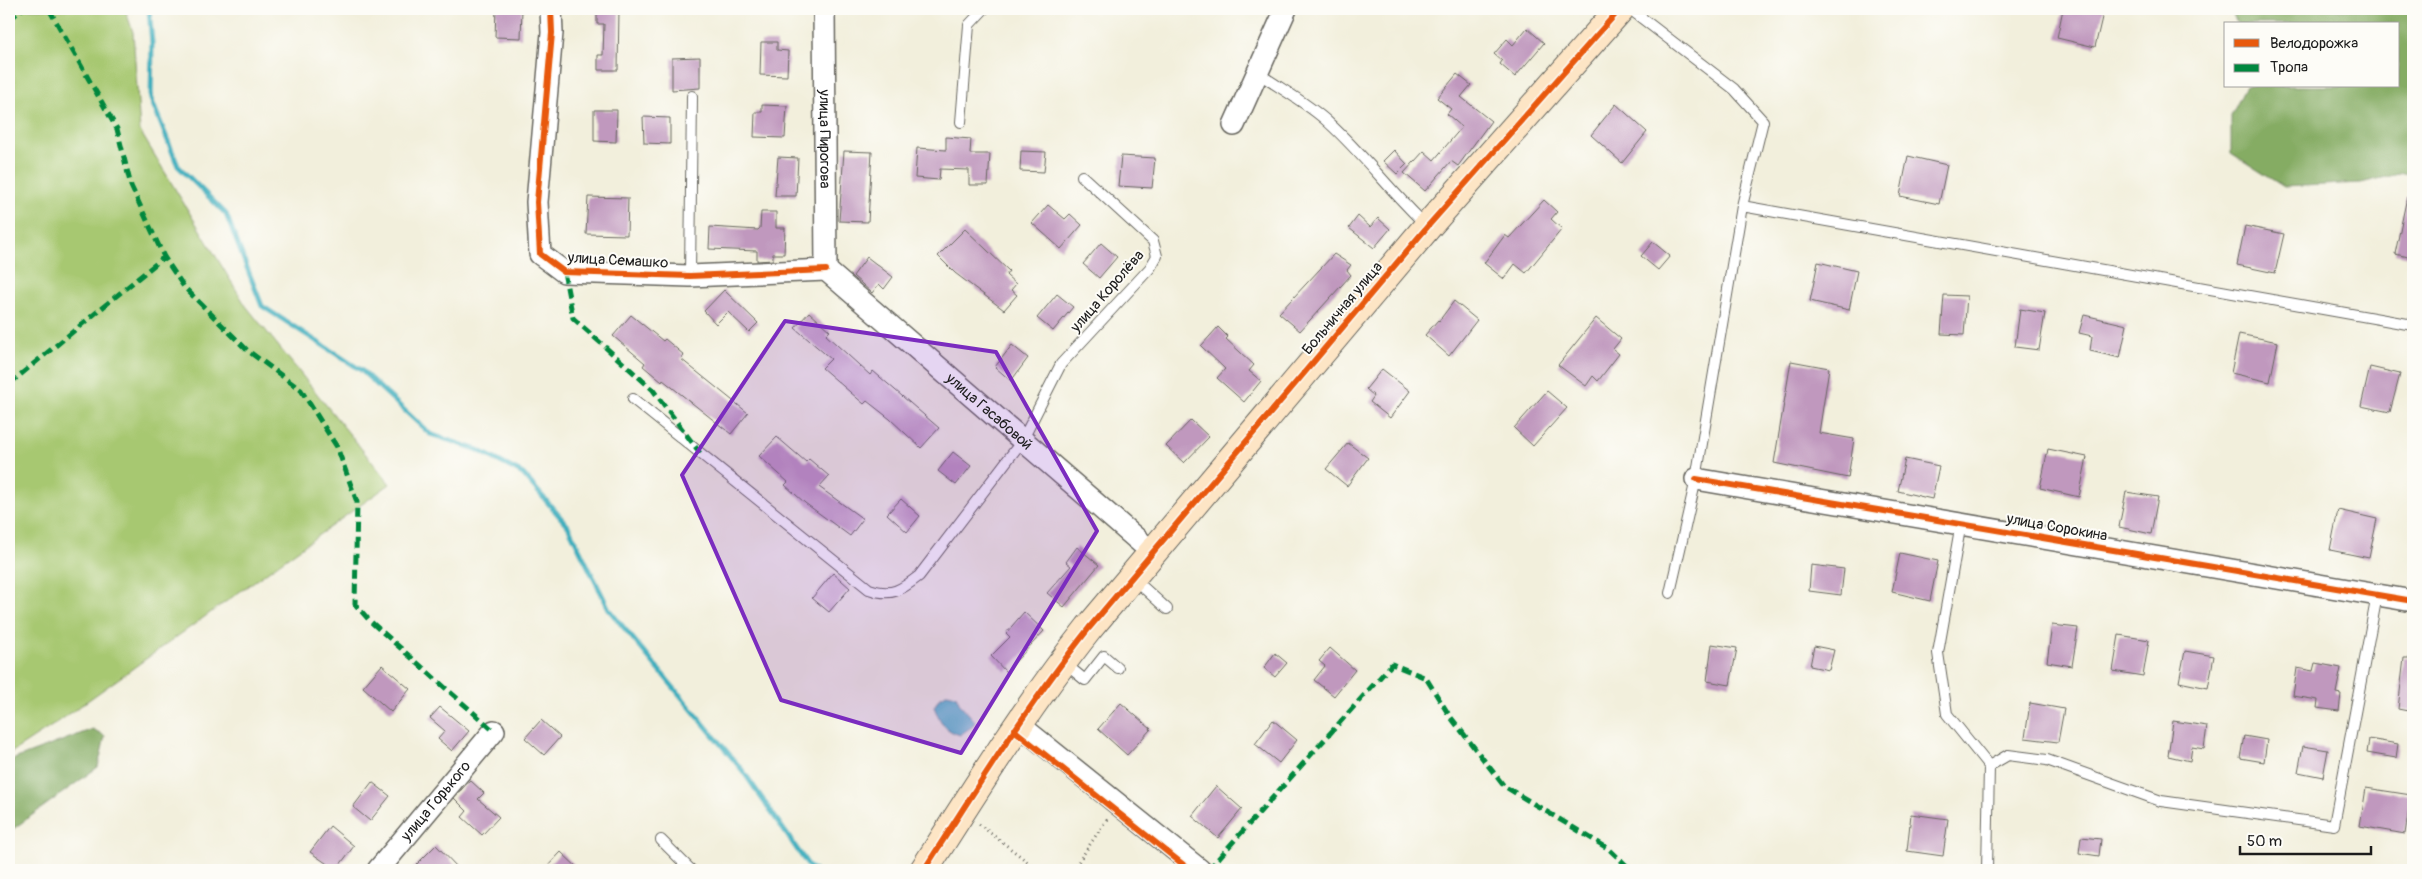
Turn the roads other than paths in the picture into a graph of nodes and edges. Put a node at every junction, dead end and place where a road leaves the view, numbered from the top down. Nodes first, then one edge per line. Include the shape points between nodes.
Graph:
1 (551, 9) edge
2 (824, 9) edge
3 (984, 9) edge
4 (1286, 9) edge
5 (1620, 9) edge
6 (1630, 9) edge
7 (1258, 72) junction
8 (692, 96) dead end
9 (961, 122) dead end
10 (1234, 125) dead end
11 (1082, 176) dead end
12 (1742, 206) junction
13 (1428, 226) junction
14 (826, 270) junction
15 (690, 276) junction
16 (2413, 325) edge
17 (633, 399) dead end
18 (1022, 441) junction
19 (1696, 479) junction
20 (1960, 523) junction
21 (1153, 553) junction
22 (1132, 578) junction
23 (1670, 593) dead end
24 (2377, 595) junction
25 (2413, 601) edge
26 (1167, 609) dead end
27 (1062, 661) junction
28 (1118, 668) dead end
29 (1018, 724) junction
30 (494, 731) dead end
31 (1989, 766) junction
32 (662, 840) dead end
33 (378, 870) edge
34 (691, 870) edge
35 (924, 870) edge
36 (1200, 870) edge
37 (1987, 870) edge

1 - 15 street, улица Семашко via 552,33 537,202 540,254 564,272
2 - 14 street, улица Пирогова
3 - 9 lane via 969,25
4 - 7 street
5 - 13 street, Больничная улица
6 - 12 lane via 1734,89 1763,121
7 - 10 street
7 - 13 lane via 1327,121 1361,154 1397,198
8 - 15 lane
11 - 18 lane, улица Королёва via 1153,241 1157,256 1150,268 1062,364
12 - 16 lane
12 - 19 lane
13 - 21 street, Больничная улица
14 - 15 street, улица Семашко
14 - 18 street, улица Гасабовой
17 - 18 lane via 840,567 869,589 881,593 894,592 919,576
18 - 21 street, улица Гасабовой
19 - 20 street, улица Сорокина
19 - 23 lane
20 - 24 street, улица Сорокина
20 - 31 lane via 1938,652 1947,714
21 - 22 street, Больничная улица
22 - 26 lane
22 - 27 street, Больничная улица
24 - 25 street, улица Сорокина
24 - 31 lane via 2334,825 2161,801 2047,760 2008,754
27 - 28 lane via 1085,680 1104,656
27 - 29 street, Больничная улица
29 - 35 street, Больничная улица
29 - 36 street
30 - 33 street, улица Горького
31 - 37 lane
32 - 34 lane

